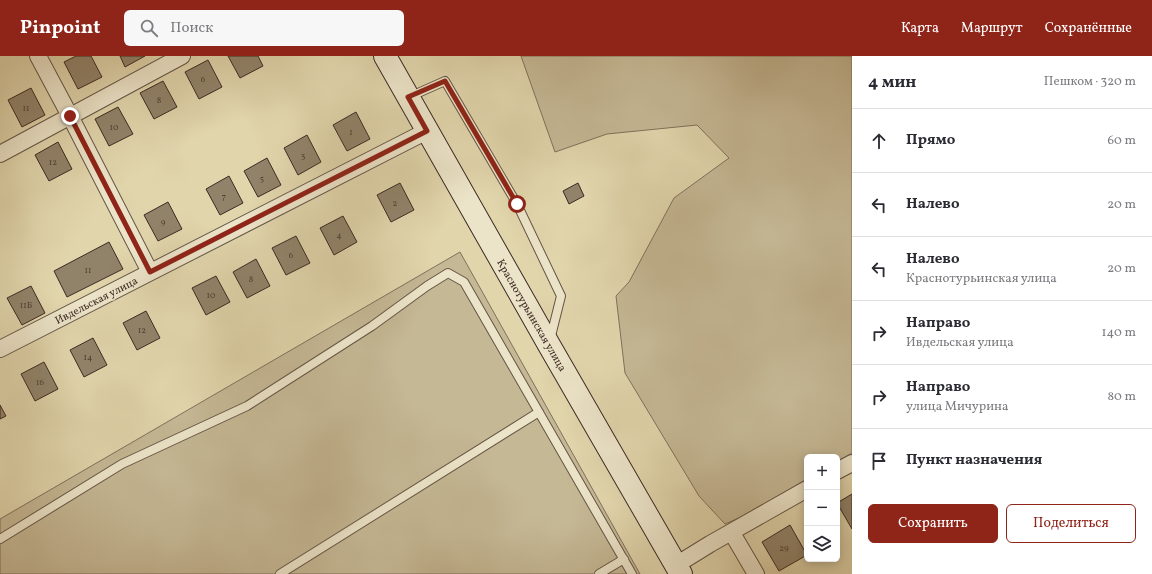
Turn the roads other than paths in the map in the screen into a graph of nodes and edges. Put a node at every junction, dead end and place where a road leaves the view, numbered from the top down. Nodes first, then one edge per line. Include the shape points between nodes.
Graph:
1 (38, 56) edge
2 (182, 56) edge
3 (385, 56) edge
4 (408, 97) junction
5 (70, 116) junction
6 (427, 131) junction
7 (0, 154) edge
8 (150, 272) junction
9 (549, 345) junction
10 (0, 349) edge
11 (539, 412) junction
12 (852, 463) edge
13 (840, 469) edge
14 (805, 490) edge
15 (732, 533) junction
16 (0, 539) edge
17 (624, 559) junction
18 (678, 570) edge
19 (280, 574) edge
20 (599, 574) edge
21 (632, 574) edge
22 (756, 574) edge

1 - 5 street
2 - 5 street
3 - 4 main road, Краснотурьинская улица
4 - 6 main road, Краснотурьинская улица
4 - 9 lane via 445,81 517,204 562,296
5 - 7 street
5 - 8 street
6 - 8 street, Ивдельская улица
6 - 9 main road, Краснотурьинская улица
8 - 10 street, Ивдельская улица
9 - 18 main road, Краснотурьинская улица
11 - 16 lane via 464,282 448,273 372,326 247,406 122,464
11 - 17 lane
11 - 19 lane
12 - 13 street
14 - 15 street
15 - 18 street via 710,544
15 - 22 street
17 - 20 lane
17 - 21 lane

